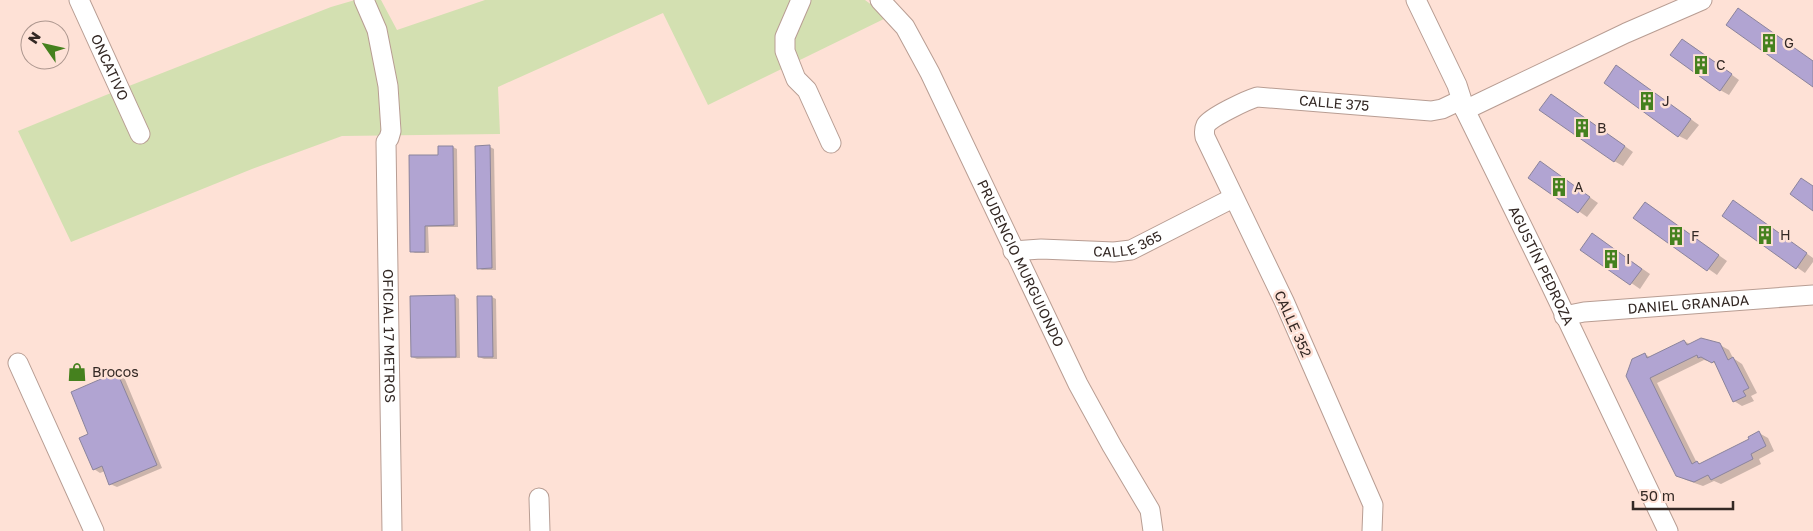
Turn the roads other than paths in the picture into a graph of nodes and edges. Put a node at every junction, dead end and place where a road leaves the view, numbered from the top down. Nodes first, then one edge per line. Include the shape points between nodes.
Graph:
1 (79, 0) edge
2 (364, 0) edge
3 (801, 0) edge
4 (880, 0) edge
5 (1416, 0) edge
6 (1702, 0) edge
7 (1463, 105) junction
8 (1209, 121) joint
9 (140, 134) dead end
10 (831, 143) dead end
11 (1233, 198) junction
12 (1013, 251) junction
13 (1813, 295) edge
14 (1564, 316) junction
15 (18, 363) dead end
16 (539, 498) dead end
17 (94, 531) edge
18 (392, 531) edge
19 (540, 531) edge
20 (1154, 531) edge
21 (1372, 531) edge
22 (1668, 531) edge

1 - 9 street, ONCATIVO
2 - 18 street, OFICIAL 17 METROS via 377,30 388,86 391,131 386,142
3 - 10 street via 785,37 785,51 796,79 806,90
4 - 12 street, PRUDENCIO MURGUIONDO via 904,27 930,73
5 - 7 street, AGUSTÍN PEDROZA via 1457,85
6 - 7 street, CALLE 375
7 - 8 street, CALLE 375 via 1431,111 1257,97
7 - 14 street, AGUSTÍN PEDROZA
8 - 11 street, CALLE 352 via 1204,130 1205,137
11 - 12 street, CALLE 365 via 1131,250
11 - 21 street, CALLE 352 via 1284,301 1373,505
12 - 20 street, PRUDENCIO MURGUIONDO via 1078,384 1150,510
13 - 14 street, DANIEL GRANADA
14 - 22 street, AGUSTÍN PEDROZA
15 - 17 street
16 - 19 street

